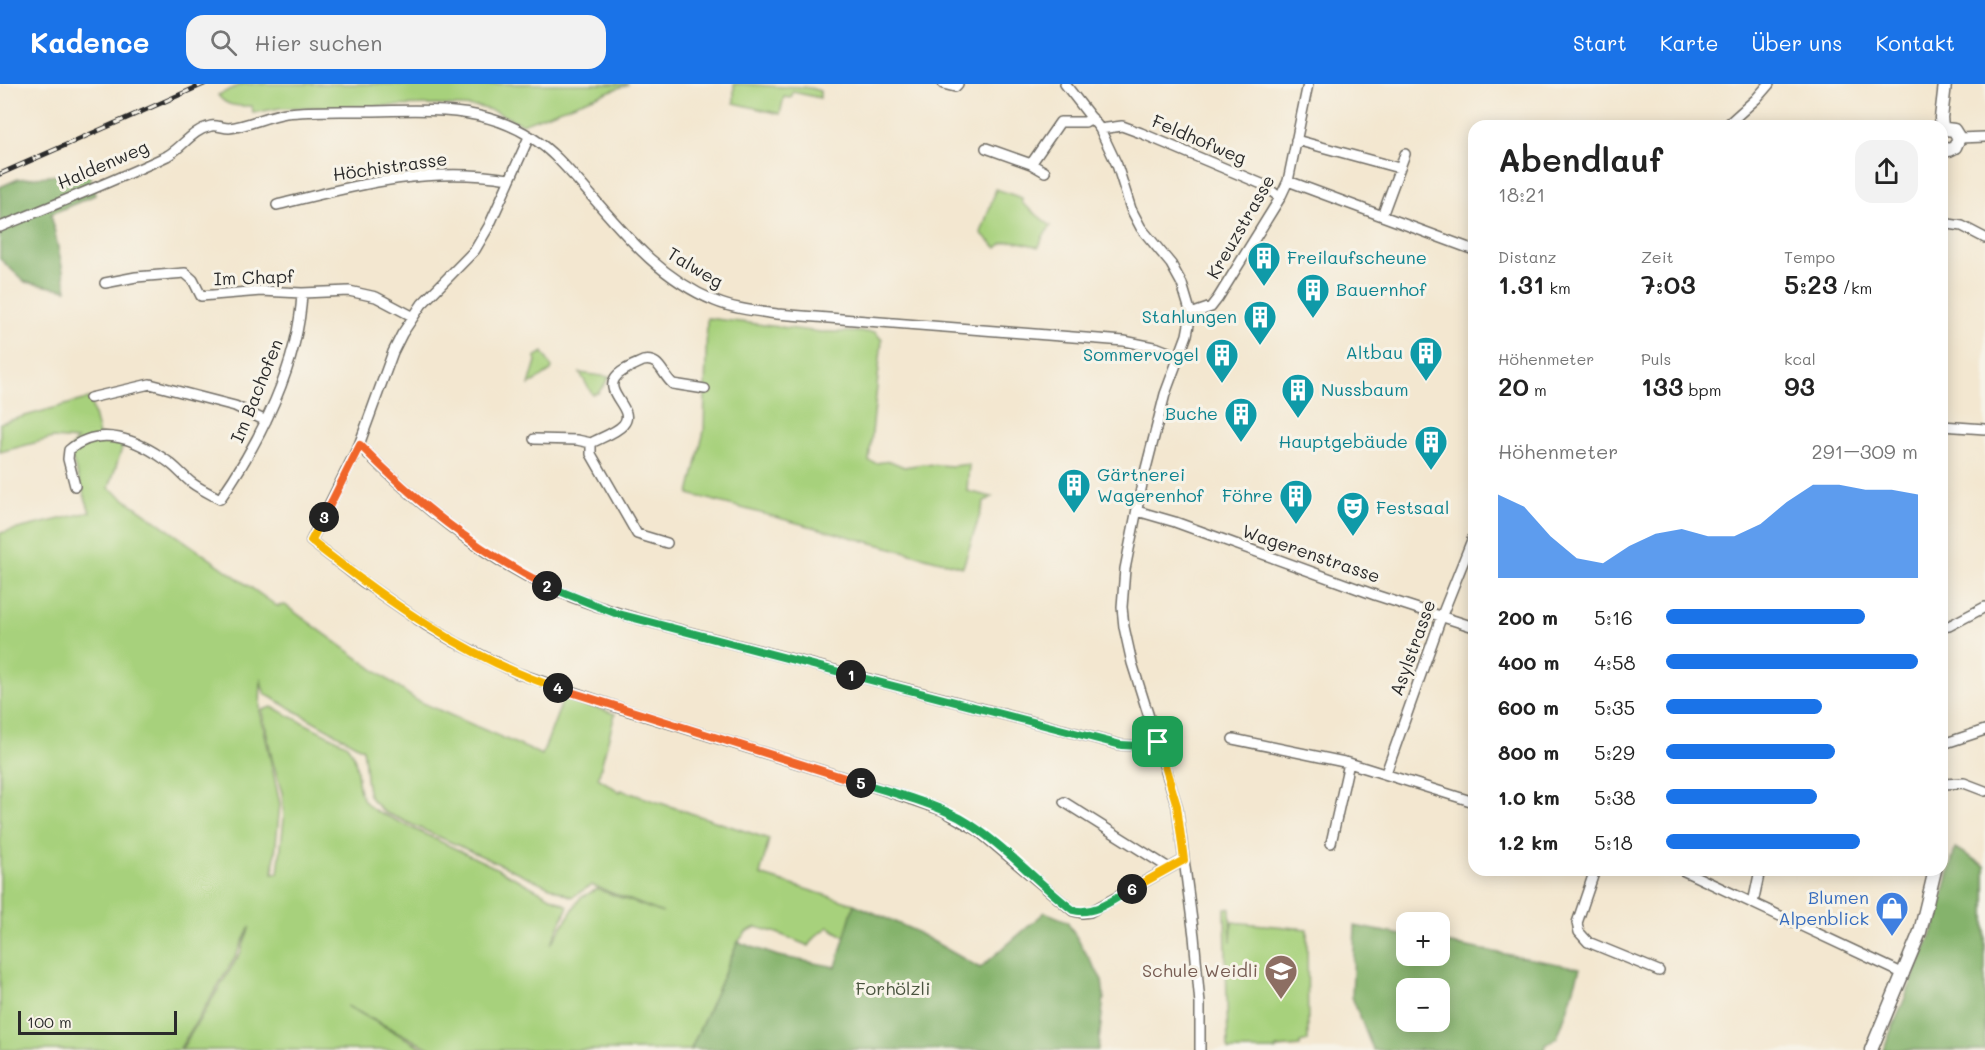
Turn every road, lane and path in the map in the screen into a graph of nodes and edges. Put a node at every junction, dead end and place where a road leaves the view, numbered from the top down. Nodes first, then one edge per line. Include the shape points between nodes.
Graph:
1 (943, 84) edge
2 (958, 84) edge
3 (1065, 84) edge
4 (1308, 84) edge
5 (1769, 84) edge
6 (1945, 84) edge
7 (1092, 118) junction
8 (1733, 120) edge
9 (1941, 120) edge
10 (213, 125) joint
11 (1100, 129) junction
12 (1948, 130) edge
13 (530, 137) junction
14 (1985, 137) edge
15 (1959, 138) junction
16 (1296, 140) junction
17 (986, 148) dead end
18 (1948, 150) edge
19 (1405, 154) dead end
20 (1030, 164) junction
21 (1399, 168) junction
22 (1045, 172) dead end
23 (509, 179) junction
24 (1288, 181) junction
25 (1280, 198) junction
26 (277, 205) dead end
27 (1382, 216) junction
28 (1948, 224) edge
29 (0, 227) edge
30 (1985, 238) edge
31 (1468, 248) edge
32 (105, 283) dead end
33 (302, 293) junction
34 (1191, 314) junction
35 (412, 316) junction
36 (1179, 356) junction
37 (705, 389) dead end
38 (90, 398) dead end
39 (266, 421) junction
40 (1948, 426) edge
41 (1985, 429) edge
42 (534, 439) dead end
43 (591, 443) junction
44 (360, 445) junction
45 (75, 486) dead end
46 (1137, 511) junction
47 (667, 543) dead end
48 (1468, 550) edge
49 (1985, 608) edge
50 (1442, 615) junction
51 (1468, 625) edge
52 (1948, 626) edge
53 (1985, 730) edge
54 (1233, 739) dead end
55 (1158, 742) junction
56 (1948, 742) edge
57 (1349, 763) junction
58 (1386, 773) junction
59 (1948, 784) edge
60 (1985, 791) edge
61 (1468, 800) edge
62 (1064, 802) dead end
63 (1331, 843) dead end
64 (1184, 860) junction
65 (1169, 868) junction
66 (1594, 876) edge
67 (1695, 876) edge
68 (1759, 876) edge
69 (1934, 876) edge
70 (1753, 903) junction
71 (1659, 971) dead end
72 (1904, 974) junction
73 (1200, 1050) edge
74 (1871, 1050) edge

1 - 2 street
3 - 7 street
4 - 16 street, Kreuzstrasse
5 - 8 street
6 - 9 main road
7 - 11 street
7 - 20 street via 1060,123
10 - 13 street, Talweg via 229,128 290,113 438,110 496,120
10 - 29 street, Haldenweg via 194,133 181,148 147,165
11 - 25 street, Feldhofweg via 1122,126 1264,185
11 - 34 street via 1131,209 1141,228 1171,264
12 - 15 main road via 1954,130
13 - 23 street
13 - 36 street, Talweg via 560,161 660,270 716,302 777,314 1124,341
14 - 15 street
15 - 18 main road via 1955,147
16 - 21 street
16 - 24 street, Kreuzstrasse
17 - 20 street
19 - 21 street
20 - 22 street
21 - 27 street
23 - 26 street, Höchistrasse via 442,174 366,183
23 - 35 street via 475,250
24 - 25 street, Kreuzstrasse
24 - 27 street
25 - 34 street, Kreuzstrasse via 1218,298 1211,307
27 - 31 street
28 - 30 street via 1962,226
32 - 33 street, Im Chapf via 185,273 201,296 261,291
33 - 35 street, Im Chapf via 363,293
33 - 39 street, Im Bachofen via 298,327
34 - 36 street
35 - 44 street via 393,352
36 - 46 street via 1165,394
37 - 43 street via 672,384 656,362 643,361 613,381 613,389 627,414 626,422
38 - 39 street via 150,384 235,406
39 - 45 street, Im Bachofen via 243,466 220,499 149,449 99,435 69,450
40 - 41 street
42 - 43 street
43 - 47 street via 591,454 637,534
44 - 55 street via 423,506 475,544 525,575 587,603 1121,745
44 - 65 street via 311,541 362,581 455,642 517,673 623,710 942,810 977,830 1073,910 1082,913
46 - 50 street, Wagerenstrasse
46 - 55 street via 1125,568 1122,607 1132,663
48 - 50 street, Asylstrasse
49 - 52 street
50 - 51 street, Wagerenstrasse
50 - 58 street, Asylstrasse
53 - 56 street
54 - 57 street
55 - 64 street via 1177,806
57 - 58 street
57 - 63 street
58 - 61 street
59 - 60 street via 1964,783
62 - 65 street
64 - 65 street
64 - 73 street via 1200,1005
66 - 71 street via 1577,923 1579,932 1588,942
67 - 70 street
68 - 70 street
69 - 72 main road via 1920,932
70 - 72 street
72 - 74 main road

